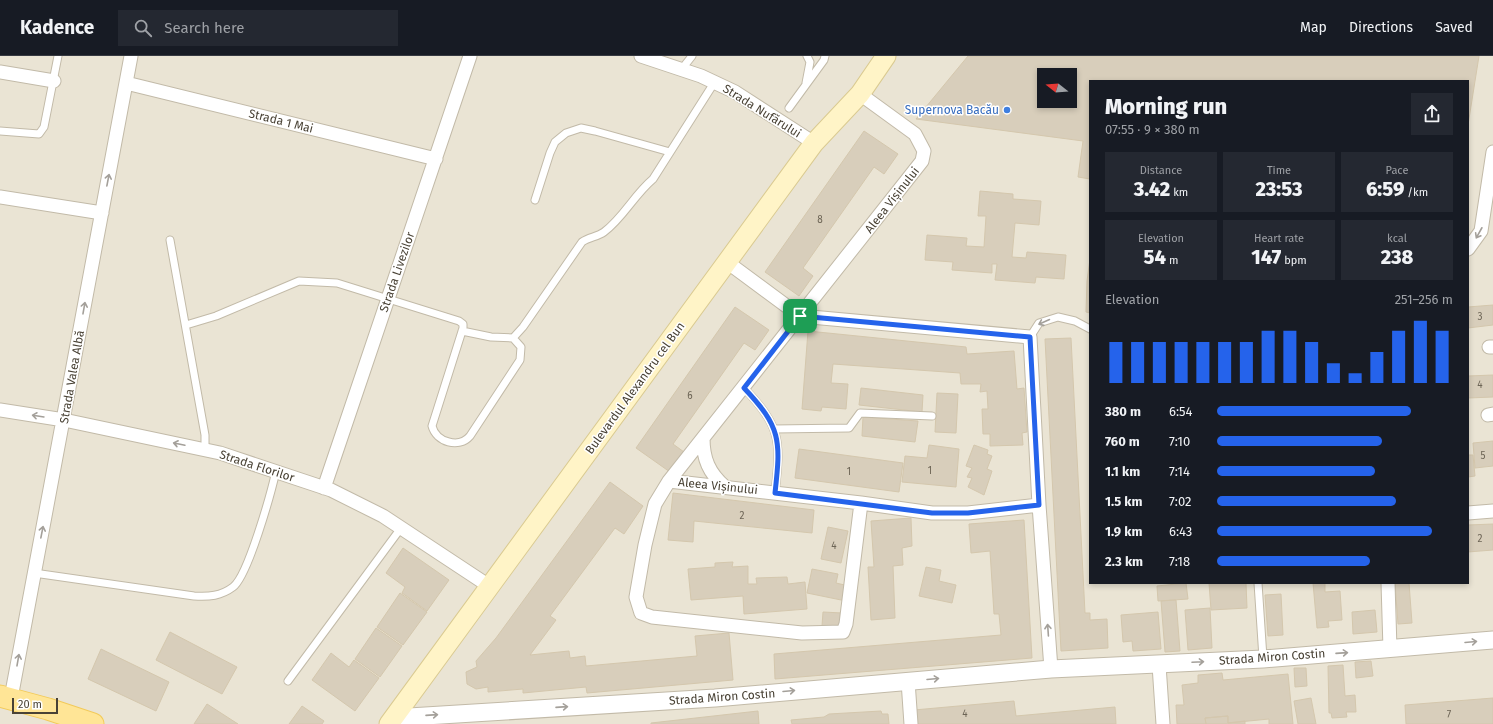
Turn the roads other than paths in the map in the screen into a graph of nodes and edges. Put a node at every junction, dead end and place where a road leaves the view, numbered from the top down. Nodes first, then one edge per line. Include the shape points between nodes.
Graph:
1 (58, 56) edge
2 (131, 56) edge
3 (470, 56) edge
4 (641, 56) edge
5 (692, 56) edge
6 (807, 56) edge
7 (825, 56) edge
8 (886, 56) edge
9 (681, 70) junction
10 (0, 72) edge
11 (54, 81) junction
12 (126, 83) junction
13 (714, 83) junction
14 (806, 84) junction
15 (860, 94) junction
16 (789, 108) dead end
17 (0, 131) edge
18 (814, 143) junction
19 (670, 152) junction
20 (1493, 152) edge
21 (436, 159) junction
22 (0, 197) edge
23 (535, 200) dead end
24 (102, 213) junction
25 (1489, 215) edge
26 (170, 240) dead end
27 (1469, 249) edge
28 (727, 262) junction
29 (388, 299) junction
30 (800, 316) junction
31 (186, 325) junction
32 (1089, 328) edge
33 (462, 331) junction
34 (1030, 337) junction
35 (513, 338) junction
36 (744, 388) junction
37 (0, 410) edge
38 (932, 416) dead end
39 (64, 420) junction
40 (774, 429) junction
41 (704, 438) junction
42 (205, 450) junction
43 (276, 472) junction
44 (669, 481) junction
45 (725, 487) junction
46 (324, 488) junction
47 (775, 493) junction
48 (861, 503) junction
49 (1039, 505) junction
50 (1493, 511) edge
51 (1469, 513) edge
52 (401, 528) junction
53 (34, 573) junction
54 (1258, 584) edge
55 (1388, 584) edge
56 (489, 586) junction
57 (1493, 640) edge
58 (1390, 649) junction
59 (1263, 658) junction
60 (1159, 664) junction
61 (1051, 669) junction
62 (288, 681) dead end
63 (908, 681) junction
64 (6, 697) edge
65 (391, 721) edge
66 (93, 724) edge
67 (911, 724) edge
68 (1163, 724) edge

1 - 11 lane
2 - 12 street, Strada Valea Albă
3 - 21 street, Strada Livezilor
4 - 9 street, Strada Nufărului
5 - 9 lane
6 - 14 lane via 810,62
7 - 14 lane
8 - 15 main road, Bulevardul Alexandru cel Bun
9 - 13 street, Strada Nufărului
10 - 11 street
11 - 17 lane via 44,127 39,134
12 - 21 street, Strada 1 Mai
24 -> 12 street, Strada Valea Albă
13 - 18 street, Strada Nufărului via 735,92
13 - 19 lane
14 - 16 lane
15 - 18 main road, Bulevardul Alexandru cel Bun
15 - 30 street, Aleea Vișinului via 915,134 924,151 922,161
18 - 28 main road, Bulevardul Alexandru cel Bun
19 - 23 lane via 581,128 566,132 555,142
19 - 35 lane via 653,179 640,190 616,221 604,232 582,242
20 - 25 street
21 - 29 street, Strada Livezilor
22 - 24 street
39 -> 24 street, Strada Valea Albă
25 -> 27 street via 1482,231
26 - 31 lane
28 - 30 street
28 - 56 main road, Bulevardul Alexandru cel Bun
29 - 31 lane via 337,283 299,281 216,316
29 - 33 lane via 459,321 463,324
29 - 46 street, Strada Livezilor
30 - 34 street
30 - 36 street, Aleea Vișinului
31 - 42 lane via 205,435
32 -> 34 lane via 1075,321 1058,317 1039,323
33 - 35 lane via 491,337
33 - 35 lane via 432,426 436,434 457,444 466,441 470,436 520,360 521,347
34 - 49 street
36 - 40 lane via 767,414
36 - 41 street, Aleea Vișinului
39 -> 37 street, Strada Florilor
38 - 40 lane via 860,413 848,428
42 -> 39 street, Strada Florilor
53 -> 39 street, Strada Valea Albă
40 - 47 lane via 779,456
41 - 44 street, Aleea Vișinului
41 - 45 street via 703,450 709,470
42 - 43 street, Strada Florilor
43 - 46 street, Strada Florilor
43 - 53 lane via 248,560 234,586 221,594 208,597 194,596
44 - 45 street, Aleea Vișinului
44 - 48 street, Aleea Vișinului via 655,504 636,597 641,613 652,616 802,633 843,632
45 - 47 street, Aleea Vișinului
46 - 52 street, Strada Florilor via 383,516
47 - 48 street, Aleea Vișinului
48 - 49 street, Aleea Vișinului via 932,513 968,513
61 -> 49 street
50 - 51 street
52 - 56 street, Strada Florilor
52 - 62 lane
64 -> 53 street, Strada Valea Albă
54 - 59 lane
55 - 58 street
56 - 65 main road, Bulevardul Alexandru cel Bun
58 -> 57 street, Strada Miron Costin
59 -> 58 street, Strada Miron Costin
60 -> 59 street, Strada Miron Costin
60 - 61 street, Strada Miron Costin
60 - 68 street
63 -> 61 street, Strada Miron Costin
65 -> 63 street, Strada Miron Costin via 715,698
63 - 67 street
64 - 66 main road

